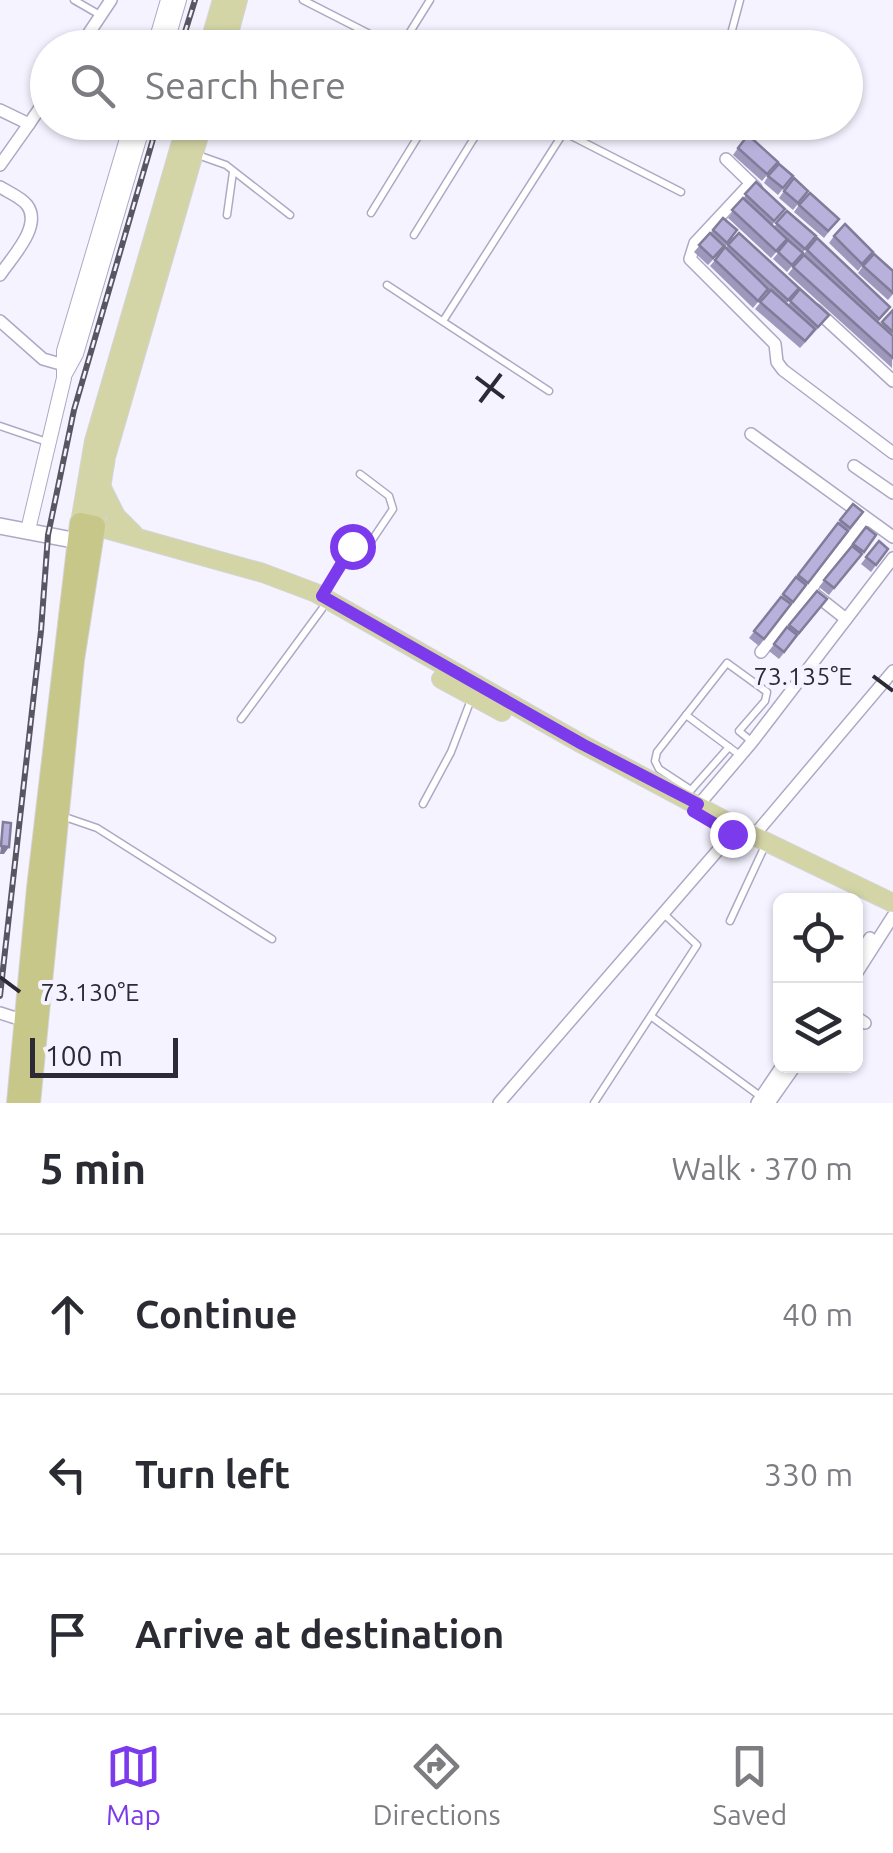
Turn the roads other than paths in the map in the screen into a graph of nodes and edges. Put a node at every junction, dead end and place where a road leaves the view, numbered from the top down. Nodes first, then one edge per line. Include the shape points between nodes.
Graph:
1 (74, 0) edge
2 (111, 0) edge
3 (168, 0) edge
4 (180, 0) edge
5 (222, 0) edge
6 (238, 0) edge
7 (303, 0) edge
8 (430, 0) edge
9 (740, 0) edge
10 (100, 15) junction
11 (90, 30) edge
12 (159, 30) edge
13 (171, 30) edge
14 (213, 30) edge
15 (229, 30) edge
16 (362, 30) edge
17 (410, 30) edge
18 (732, 30) edge
19 (0, 110) edge
20 (29, 124) joint
21 (127, 140) edge
22 (139, 140) edge
23 (182, 140) edge
24 (198, 140) edge
25 (416, 140) edge
26 (473, 140) edge
27 (559, 140) edge
28 (580, 140) edge
29 (194, 154) junction
30 (726, 160) dead end
31 (0, 165) edge
32 (234, 172) junction
33 (751, 183) junction
34 (0, 187) edge
35 (681, 192) dead end
36 (765, 197) edge
37 (371, 213) dead end
38 (227, 215) dead end
39 (290, 215) dead end
40 (717, 220) junction
41 (732, 233) edge
42 (414, 235) dead end
43 (0, 275) edge
44 (387, 285) dead end
45 (805, 300) edge
46 (0, 320) edge
47 (443, 322) junction
48 (64, 371) junction
49 (893, 381) edge
50 (549, 391) dead end
51 (0, 426) edge
52 (750, 434) dead end
53 (48, 443) junction
54 (893, 453) edge
55 (854, 466) dead end
56 (360, 474) dead end
57 (101, 485) junction
58 (893, 493) edge
59 (866, 519) junction
60 (0, 526) edge
61 (28, 530) junction
62 (85, 532) junction
63 (893, 537) edge
64 (139, 538) junction
65 (893, 558) edge
66 (810, 590) junction
67 (320, 607) junction
68 (846, 618) junction
69 (761, 652) dead end
70 (893, 671) edge
71 (472, 697) junction
72 (686, 715) junction
73 (241, 720) dead end
74 (752, 742) junction
75 (729, 747) junction
76 (741, 756) junction
77 (423, 804) dead end
78 (696, 808) junction
79 (58, 814) junction
80 (749, 840) junction
81 (891, 907) edge
82 (664, 914) junction
83 (730, 921) dead end
84 (272, 939) dead end
85 (863, 949) edge
86 (863, 961) edge
87 (0, 1013) edge
88 (652, 1017) junction
89 (24, 1020) junction
90 (779, 1073) edge
91 (788, 1073) edge
92 (509, 1098) edge
93 (766, 1101) edge
94 (17, 1103) edge
95 (30, 1103) edge
96 (499, 1103) edge
97 (594, 1103) edge

1 - 10 lane
2 - 10 street
3 - 12 street
4 - 13 street
5 - 14 main road
6 - 15 main road
7 - 16 lane
8 - 17 lane
9 - 18 lane
10 - 11 street
19 - 20 street
20 - 31 street
21 - 48 street via 64,351
22 - 48 street via 76,354
23 - 62 main road via 94,441
24 - 29 main road
25 - 37 lane
26 - 42 lane
27 - 47 lane
28 - 35 lane
29 - 32 lane
29 - 57 main road
30 - 33 street
32 - 38 lane
32 - 39 lane
33 - 36 street
33 - 40 street
34 - 43 street via 32,216
40 - 41 street
40 - 54 street via 691,248 692,262 771,339 783,370
44 - 47 lane
45 - 49 street
46 - 48 street
47 - 50 lane
48 - 53 street
51 - 53 lane
52 - 59 street
53 - 61 street
55 - 58 street
56 - 67 lane via 392,500 393,509 370,543 349,548
57 - 62 main road
57 - 64 main road via 116,516
59 - 63 street
59 - 66 street
60 - 61 main road
61 - 62 main road
62 - 64 main road
62 - 67 main road via 224,570
62 - 79 highway
62 - 89 highway
64 - 67 main road via 263,574
65 - 68 street
66 - 68 street
66 - 69 street
67 - 71 main road
67 - 73 lane
67 - 78 main road
68 - 74 street
70 - 80 street
71 - 77 lane
71 - 78 main road
72 - 74 lane via 730,663 767,692 739,731
72 - 75 lane
72 - 75 lane via 654,760 659,769 688,790
74 - 76 street
75 - 76 lane
76 - 78 street
78 - 80 main road
79 - 84 lane via 97,828
79 - 95 highway
80 - 81 main road
80 - 82 street
80 - 83 lane
81 - 85 street
81 - 86 street
82 - 88 lane via 697,944
82 - 92 street
87 - 89 street
88 - 93 lane
88 - 97 lane
89 - 94 highway
90 - 93 street
91 - 93 street
92 - 96 street

